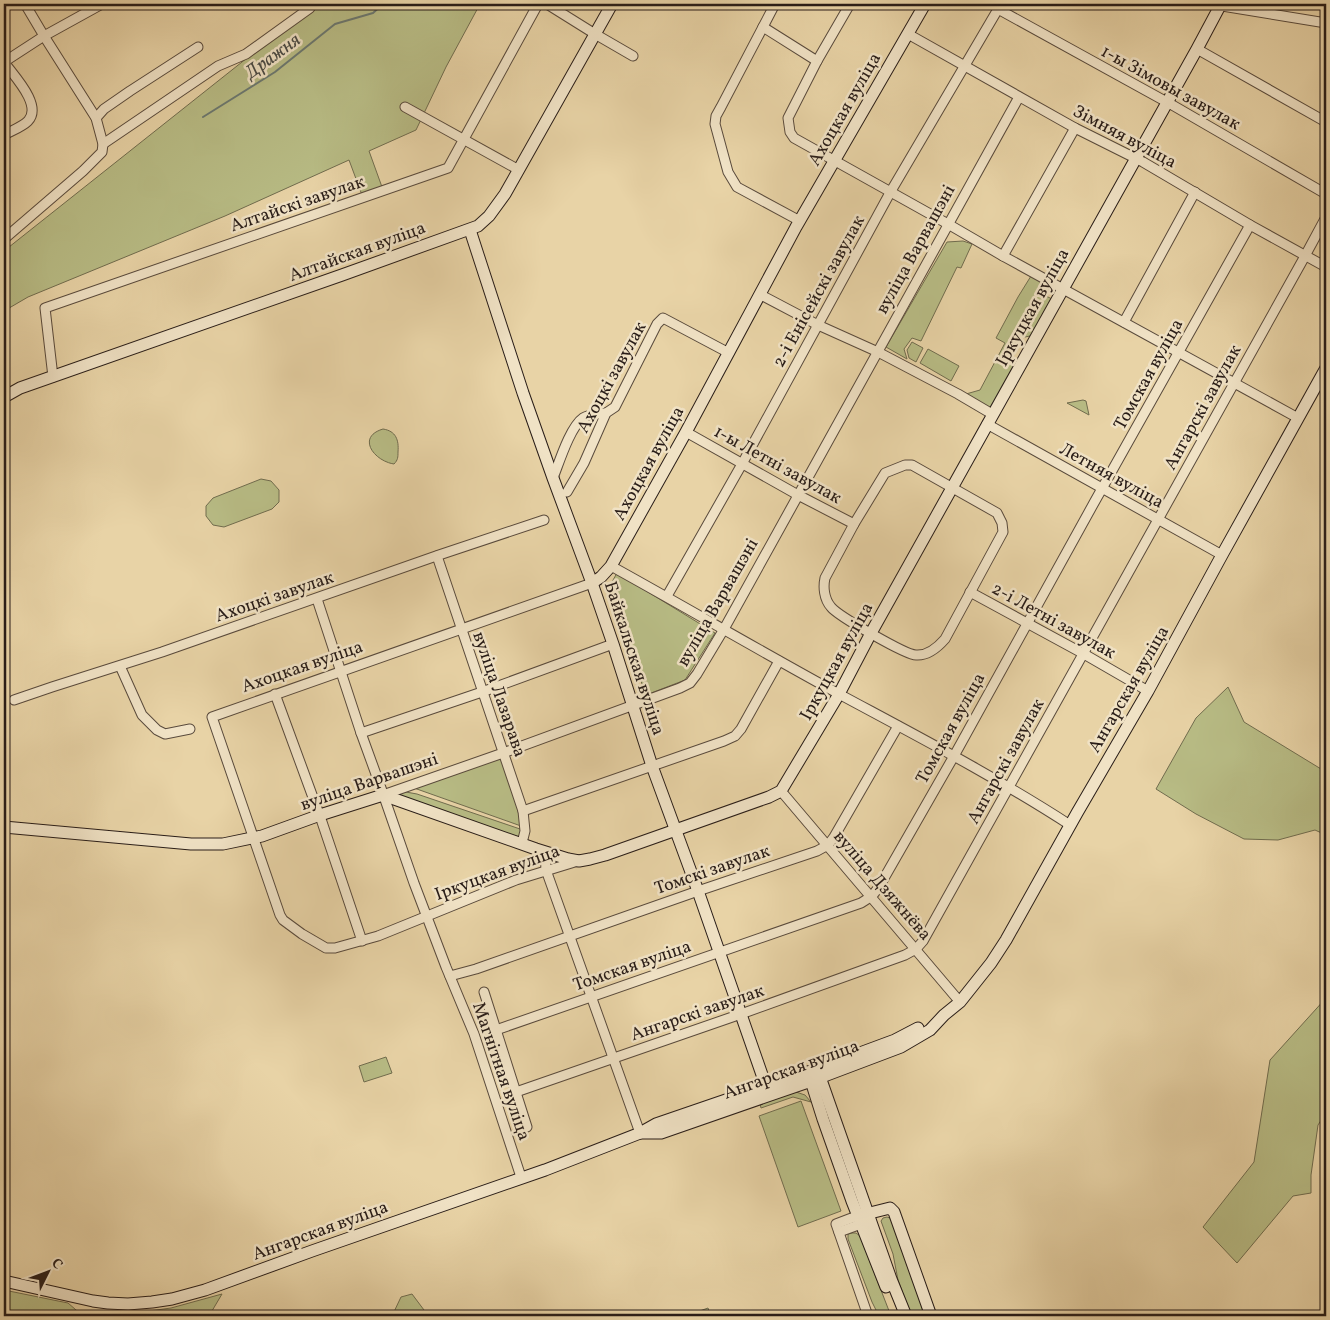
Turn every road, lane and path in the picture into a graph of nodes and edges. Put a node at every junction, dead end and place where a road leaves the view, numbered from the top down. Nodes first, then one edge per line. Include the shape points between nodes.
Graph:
1 (26, 4) edge
2 (102, 4) edge
3 (311, 4) edge
4 (538, 4) edge
5 (548, 4) edge
6 (612, 4) edge
7 (776, 4) edge
8 (850, 4) edge
9 (924, 4) edge
10 (1217, 4) edge
11 (1000, 6) edge
12 (1326, 23) edge
13 (763, 27) junction
14 (595, 34) junction
15 (908, 34) junction
16 (44, 36) junction
17 (198, 47) dead end
18 (1197, 48) junction
19 (633, 56) dead end
20 (817, 61) junction
21 (4, 62) edge
22 (964, 65) junction
23 (1019, 96) junction
24 (1167, 102) junction
25 (405, 107) dead end
26 (96, 118) junction
27 (1326, 122) edge
28 (1075, 128) junction
29 (4, 135) edge
30 (464, 140) junction
31 (103, 144) junction
32 (1136, 158) junction
33 (835, 161) junction
34 (519, 170) junction
35 (891, 191) junction
36 (1195, 192) junction
37 (1326, 194) edge
38 (1326, 216) edge
39 (800, 221) junction
40 (948, 224) junction
41 (1250, 225) junction
42 (470, 230) junction
43 (4, 239) edge
44 (1003, 256) junction
45 (1305, 256) junction
46 (1326, 267) edge
47 (1063, 289) junction
48 (761, 294) junction
49 (1124, 322) junction
50 (818, 325) junction
51 (878, 352) junction
52 (729, 353) junction
53 (1179, 353) junction
54 (1326, 368) edge
55 (53, 377) junction
56 (1234, 384) junction
57 (4, 397) edge
58 (606, 413) junction
59 (1298, 418) junction
60 (990, 419) junction
61 (686, 432) junction
62 (742, 464) junction
63 (553, 478) junction
64 (952, 488) junction
65 (1103, 488) junction
66 (567, 492) dead end
67 (798, 495) junction
68 (1158, 519) junction
69 (544, 520) dead end
70 (854, 524) junction
71 (1222, 555) junction
72 (437, 556) junction
73 (610, 566) junction
74 (592, 583) junction
75 (970, 592) junction
76 (667, 596) junction
77 (317, 599) junction
78 (1027, 623) junction
79 (724, 629) junction
80 (461, 630) junction
81 (871, 633) junction
82 (613, 644) junction
83 (1084, 654) junction
84 (779, 661) junction
85 (120, 666) junction
86 (340, 671) junction
87 (1148, 691) junction
88 (482, 692) junction
89 (275, 694) junction
90 (839, 694) junction
91 (14, 700) dead end
92 (633, 705) junction
93 (898, 726) junction
94 (190, 729) dead end
95 (361, 734) junction
96 (503, 753) junction
97 (954, 756) junction
98 (652, 766) junction
99 (1009, 788) junction
100 (781, 791) junction
101 (383, 795) junction
102 (523, 811) junction
103 (320, 815) junction
104 (1070, 825) junction
105 (4, 827) edge
106 (675, 830) junction
107 (254, 838) junction
108 (522, 843) junction
109 (828, 845) junction
110 (545, 852) junction
111 (579, 860) junction
112 (546, 870) junction
113 (698, 891) junction
114 (872, 896) junction
115 (427, 916) junction
116 (570, 936) junction
117 (362, 941) junction
118 (916, 949) junction
119 (719, 952) junction
120 (450, 976) junction
121 (484, 992) dead end
122 (592, 996) junction
123 (960, 1002) junction
124 (741, 1014) junction
125 (496, 1030) junction
126 (614, 1058) junction
127 (815, 1076) junction
128 (768, 1091) junction
129 (516, 1092) junction
130 (527, 1127) dead end
131 (640, 1133) junction
132 (521, 1178) junction
133 (862, 1218) junction
134 (4, 1281) edge
135 (868, 1316) edge
136 (898, 1316) edge
137 (906, 1316) edge
138 (931, 1316) edge

1 - 16 street
2 - 16 street
3 - 31 street via 310,8 246,54 218,66
4 - 30 street, Алтайскі завулак
5 - 14 street
6 - 14 main road, Алтайская вуліца
7 - 13 street
8 - 20 street
9 - 15 main road, Ахоцкая вуліца
10 - 12 street
10 - 18 main road, Іркуцкая вуліца
11 - 22 street, 2-і Енісейскі завулак
11 - 24 street, 1-ы Зімовы завулак
13 - 20 street
13 - 39 street via 718,112 715,124 728,172 737,187
14 - 19 street
14 - 34 main road, Алтайская вуліца
15 - 22 street, Зімняя вуліца
15 - 33 main road, Ахоцкая вуліца
16 - 21 street
16 - 26 street
17 - 26 street via 104,109
18 - 24 main road, Іркуцкая вуліца
18 - 27 street
20 - 33 street via 788,118 788,124 794,138
21 - 29 street via 28,94 32,113 27,122
22 - 23 street, Зімняя вуліца
22 - 35 street, 2-і Енісейскі завулак
23 - 28 street, Зімняя вуліца
23 - 40 street, вуліца Варвашэні
24 - 32 main road, Іркуцкая вуліца
24 - 37 street, 1-ы Зімовы завулак
25 - 30 street
26 - 31 street
28 - 32 street, Зімняя вуліца
28 - 44 street
30 - 34 street
30 - 55 street, Алтайскі завулак via 448,168 45,308
31 - 43 street via 102,152 83,171
32 - 36 street, Зімняя вуліца
32 - 47 main road, Іркуцкая вуліца
33 - 35 street
33 - 39 main road, Ахоцкая вуліца
34 - 42 main road, Алтайская вуліца via 495,209
35 - 40 street
35 - 50 street, 2-і Енісейскі завулак
36 - 41 street, Зімняя вуліца
36 - 49 street
38 - 45 street, Ангарскі завулак
39 - 48 main road, Ахоцкая вуліца
40 - 44 street
40 - 51 street, вуліца Варвашэні
41 - 45 street, Зімняя вуліца
41 - 53 street, Томская вуліца
42 - 55 main road, Алтайская вуліца
42 - 63 main road, Байкальская вуліца
44 - 47 street
45 - 46 street, Зімняя вуліца
45 - 56 street, Ангарскі завулак
47 - 49 street
47 - 60 main road, Іркуцкая вуліца
48 - 50 street, Летняя вуліца
48 - 52 main road, Ахоцкая вуліца
49 - 53 street
50 - 51 street, Летняя вуліца
50 - 62 street, 2-і Енісейскі завулак
51 - 60 street, Летняя вуліца via 958,394
51 - 67 street, вуліца Варвашэні
52 - 58 street, Ахоцкі завулак via 663,318 615,407
52 - 61 main road, Ахоцкая вуліца
53 - 56 street
53 - 65 street, Томская вуліца
54 - 59 main road, Ангарская вуліца
55 - 57 main road, Алтайская вуліца
56 - 59 street
56 - 68 street, Ангарскі завулак
58 - 63 street via 579,422
58 - 66 street, Ахоцкі завулак via 584,464
59 - 71 main road, Ангарская вуліца
60 - 64 main road, Іркуцкая вуліца
60 - 65 street, Летняя вуліца
61 - 62 street, 1-ы Летні завулак
61 - 73 main road, Ахоцкая вуліца
62 - 67 street, 1-ы Летні завулак
62 - 76 street, 2-і Енісейскі завулак
63 - 74 main road, Байкальская вуліца
64 - 70 street via 912,465 893,469 885,473
64 - 75 street via 997,513 1002,523 1003,532
64 - 81 main road, Іркуцкая вуліца
65 - 68 street, Летняя вуліца
65 - 78 street, Томская вуліца
67 - 70 street, 1-ы Летні завулак
67 - 79 street, вуліца Варвашэні
68 - 71 street, Летняя вуліца
68 - 83 street, Ангарскі завулак
69 - 72 street, Ахоцкі завулак
70 - 81 street via 823,587 831,607
71 - 87 main road, Ангарская вуліца
72 - 77 street, Ахоцкі завулак
72 - 80 street, вуліца Лазарава
73 - 74 main road, Ахоцкая вуліца
73 - 76 street
74 - 80 street, Ахоцкая вуліца
74 - 82 main road, Байкальская вуліца
75 - 78 street, 2-і Летні завулак
75 - 81 street via 945,639 929,653 910,654
76 - 79 street
77 - 85 street, Ахоцкі завулак
77 - 86 street, Магнітная вуліца
78 - 83 street, 2-і Летні завулак
78 - 97 street, Томская вуліца
79 - 84 street
79 - 92 street, вуліца Варвашэні via 690,683
80 - 86 street, Ахоцкая вуліца
80 - 88 street, вуліца Лазарава
81 - 90 main road, Іркуцкая вуліца
82 - 88 street
82 - 92 main road, Байкальская вуліца
83 - 87 street, 2-і Летні завулак
83 - 99 street, Ангарскі завулак
84 - 90 street
84 - 98 street via 735,736
85 - 91 street, Ахоцкі завулак
85 - 94 street via 142,715 157,730 165,734
86 - 89 street, Ахоцкая вуліца
86 - 95 street, Магнітная вуліца
87 - 104 main road, Ангарская вуліца
88 - 95 street
88 - 96 street, вуліца Лазарава
89 - 103 street
89 - 107 street, Ахоцкая вуліца via 212,717
90 - 93 street
90 - 100 main road, Іркуцкая вуліца
92 - 96 street, вуліца Варвашэні
92 - 98 main road, Байкальская вуліца
93 - 97 street
93 - 109 street
95 - 101 street, Магнітная вуліца
96 - 101 street, вуліца Варвашэні
96 - 102 street, вуліца Лазарава
97 - 99 street
97 - 114 street, Томская вуліца
98 - 102 street
98 - 106 main road, Байкальская вуліца
99 - 104 street
99 - 118 street, Ангарскі завулак via 924,941
100 - 106 main road, Іркуцкая вуліца
100 - 109 street, вуліца Дзяжнёва
101 - 103 main road, вуліца Варвашэні
101 - 108 main road
101 - 115 street, Магнітная вуліца
102 - 108 street, вуліца Лазарава via 525,831
103 - 107 main road, вуліца Варвашэні
103 - 117 street
104 - 123 main road, Ангарская вуліца via 992,963
105 - 107 main road, вуліца Варвашэні via 191,844 223,844
106 - 111 main road, Іркуцкая вуліца via 605,855
106 - 113 main road, Байкальская вуліца
107 - 117 street, Іркуцкая вуліца via 283,920 326,948
108 - 110 main road
109 - 113 street, Томскі завулак
109 - 114 street, вуліца Дзяжнёва
110 - 111 main road
110 - 112 street
111 - 112 street, Іркуцкая вуліца
112 - 115 street, Іркуцкая вуліца
112 - 116 street
113 - 116 street, Томскі завулак
113 - 119 main road, Байкальская вуліца
114 - 118 street, вуліца Дзяжнёва
114 - 119 street, Томская вуліца via 861,903
115 - 117 street, Іркуцкая вуліца
115 - 120 street, Магнітная вуліца
116 - 120 street, Томскі завулак
116 - 122 street
118 - 123 street, вуліца Дзяжнёва
118 - 124 street, Ангарскі завулак
119 - 122 street, Томская вуліца
119 - 124 main road, Байкальская вуліца
120 - 132 street, Магнітная вуліца via 474,1034
121 - 125 street, Магнітная вуліца
122 - 125 street, Томская вуліца
122 - 126 street
123 - 127 main road, Ангарская вуліца via 930,1030 901,1047
124 - 126 street, Ангарскі завулак
124 - 128 main road, Байкальская вуліца
125 - 129 street, Магнітная вуліца
126 - 129 street, Ангарскі завулак
126 - 131 street
127 - 128 main road, Ангарская вуліца
127 - 133 main road
128 - 131 main road, Ангарская вуліца via 661,1133
129 - 130 street, Магнітная вуліца
131 - 132 main road, Ангарская вуліца
132 - 134 main road, Ангарская вуліца via 172,1299 134,1304 108,1303
133 - 135 street via 837,1228
133 - 136 main road
133 - 137 main road
133 - 138 main road via 890,1208 894,1212

